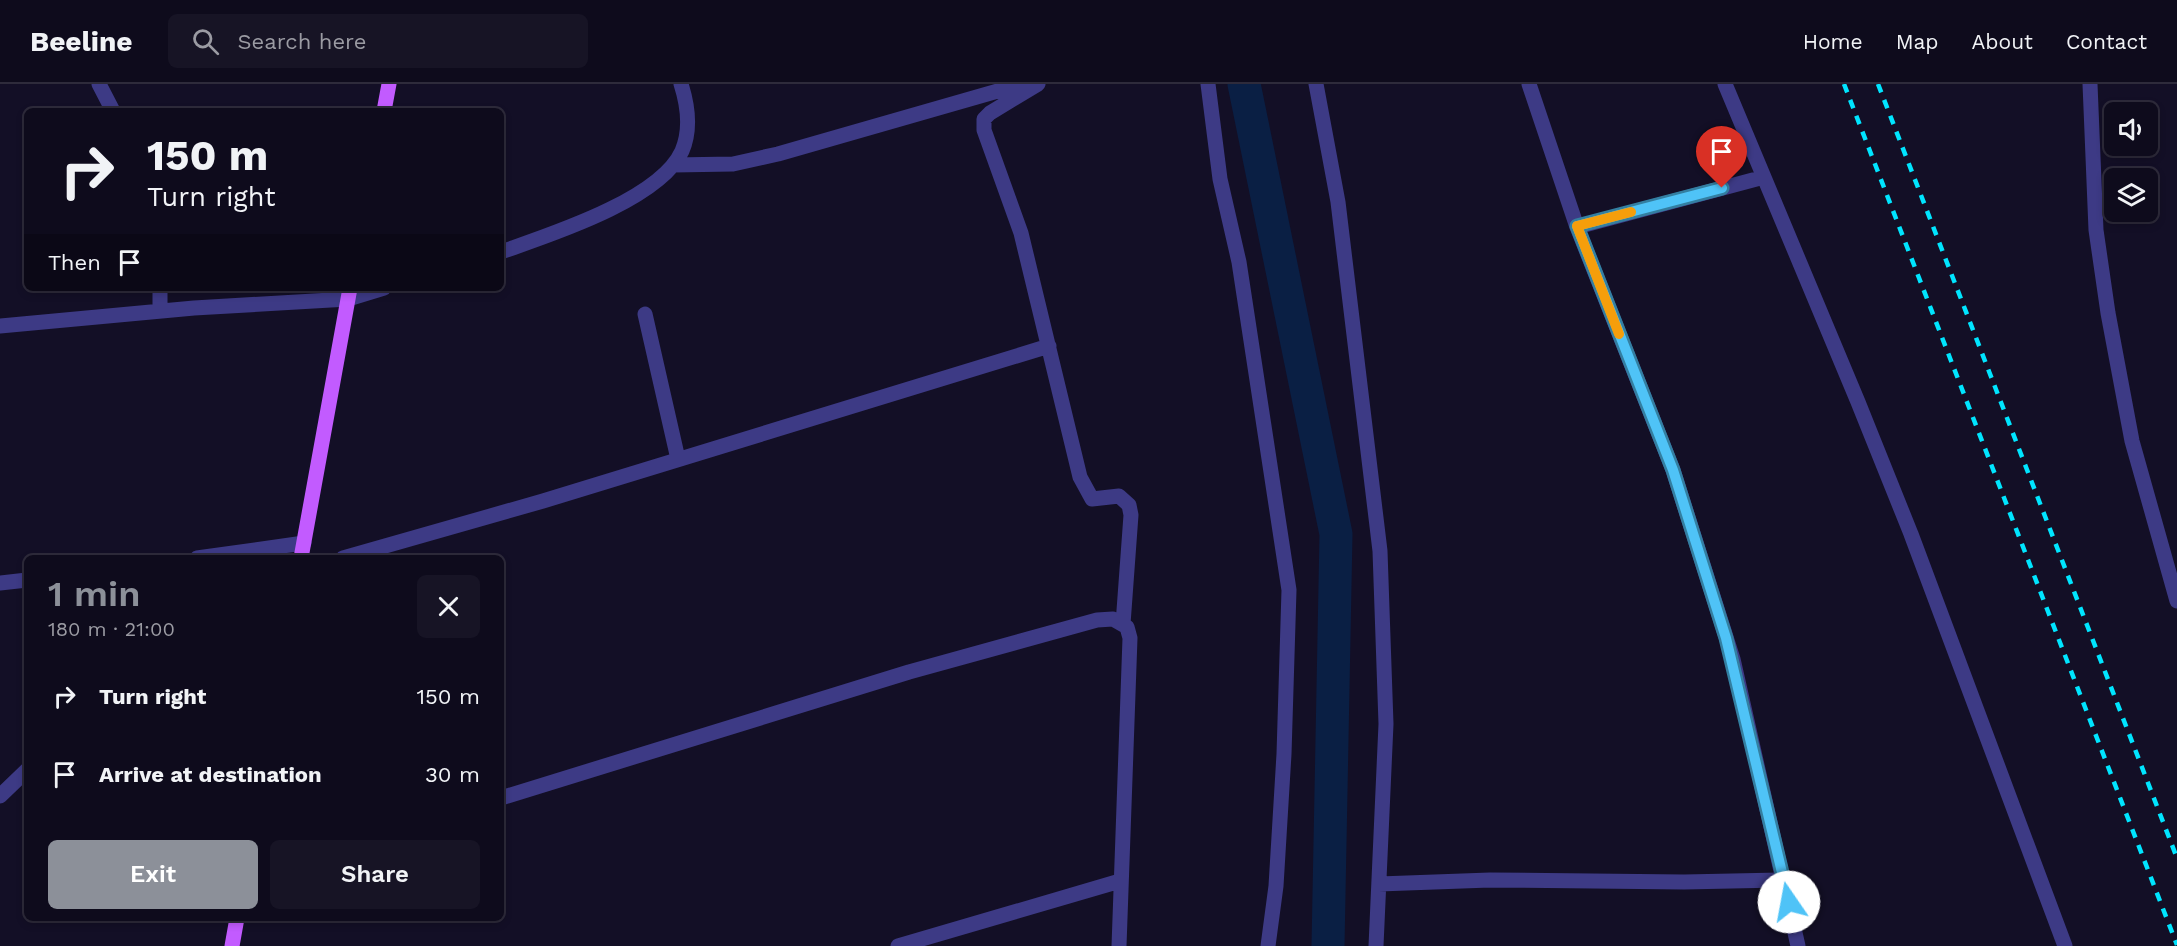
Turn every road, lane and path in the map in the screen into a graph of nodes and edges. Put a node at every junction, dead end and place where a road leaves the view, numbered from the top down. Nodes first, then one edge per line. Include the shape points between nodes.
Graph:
1 (99, 84) edge
2 (389, 84) edge
3 (681, 84) edge
4 (1022, 84) edge
5 (1038, 84) edge
6 (1208, 84) edge
7 (1316, 84) edge
8 (1529, 84) edge
9 (1725, 84) edge
10 (2090, 84) edge
11 (111, 108) edge
12 (385, 108) edge
13 (673, 165) junction
14 (1764, 177) junction
15 (1577, 226) junction
16 (504, 251) edge
17 (160, 291) edge
18 (349, 293) edge
19 (160, 311) junction
20 (645, 314) dead end
21 (0, 326) edge
22 (1049, 346) junction
23 (678, 459) junction
24 (302, 551) edge
25 (242, 555) edge
26 (353, 555) edge
27 (24, 580) edge
28 (0, 583) edge
29 (2177, 602) edge
30 (1123, 624) junction
31 (24, 773) edge
32 (0, 796) edge
33 (504, 797) edge
34 (1784, 880) junction
35 (1120, 881) junction
36 (1379, 884) junction
37 (236, 921) edge
38 (232, 946) edge
39 (898, 946) edge
40 (1119, 946) edge
41 (1268, 946) edge
42 (1376, 946) edge
43 (1798, 946) edge
44 (2065, 946) edge

1 - 11 street
2 - 12 main road
3 - 13 street via 688,127 681,153
4 - 13 street via 778,154 733,164
5 - 22 street via 990,113 983,126 1021,234
6 - 41 street via 1220,179 1239,262 1289,591 1284,765
7 - 36 street via 1338,202 1380,551 1386,724
8 - 15 street
9 - 14 street
10 - 29 street via 2095,218 2108,313 2132,441
13 - 16 street via 614,206 574,226
14 - 15 street
14 - 44 street via 1911,534
15 - 34 street via 1673,470 1716,603 1736,670
17 - 19 street
18 - 19 street
18 - 24 main road
19 - 21 street
20 - 23 street
22 - 23 street
22 - 30 street via 1069,440 1088,494 1097,500 1119,496 1129,505
23 - 26 street
24 - 25 street
27 - 28 street
30 - 33 street via 1113,619 1097,620 1048,633
30 - 35 street via 1130,638
31 - 32 street
34 - 36 street
34 - 43 street
35 - 39 street
35 - 40 street
36 - 42 street
37 - 38 main road

